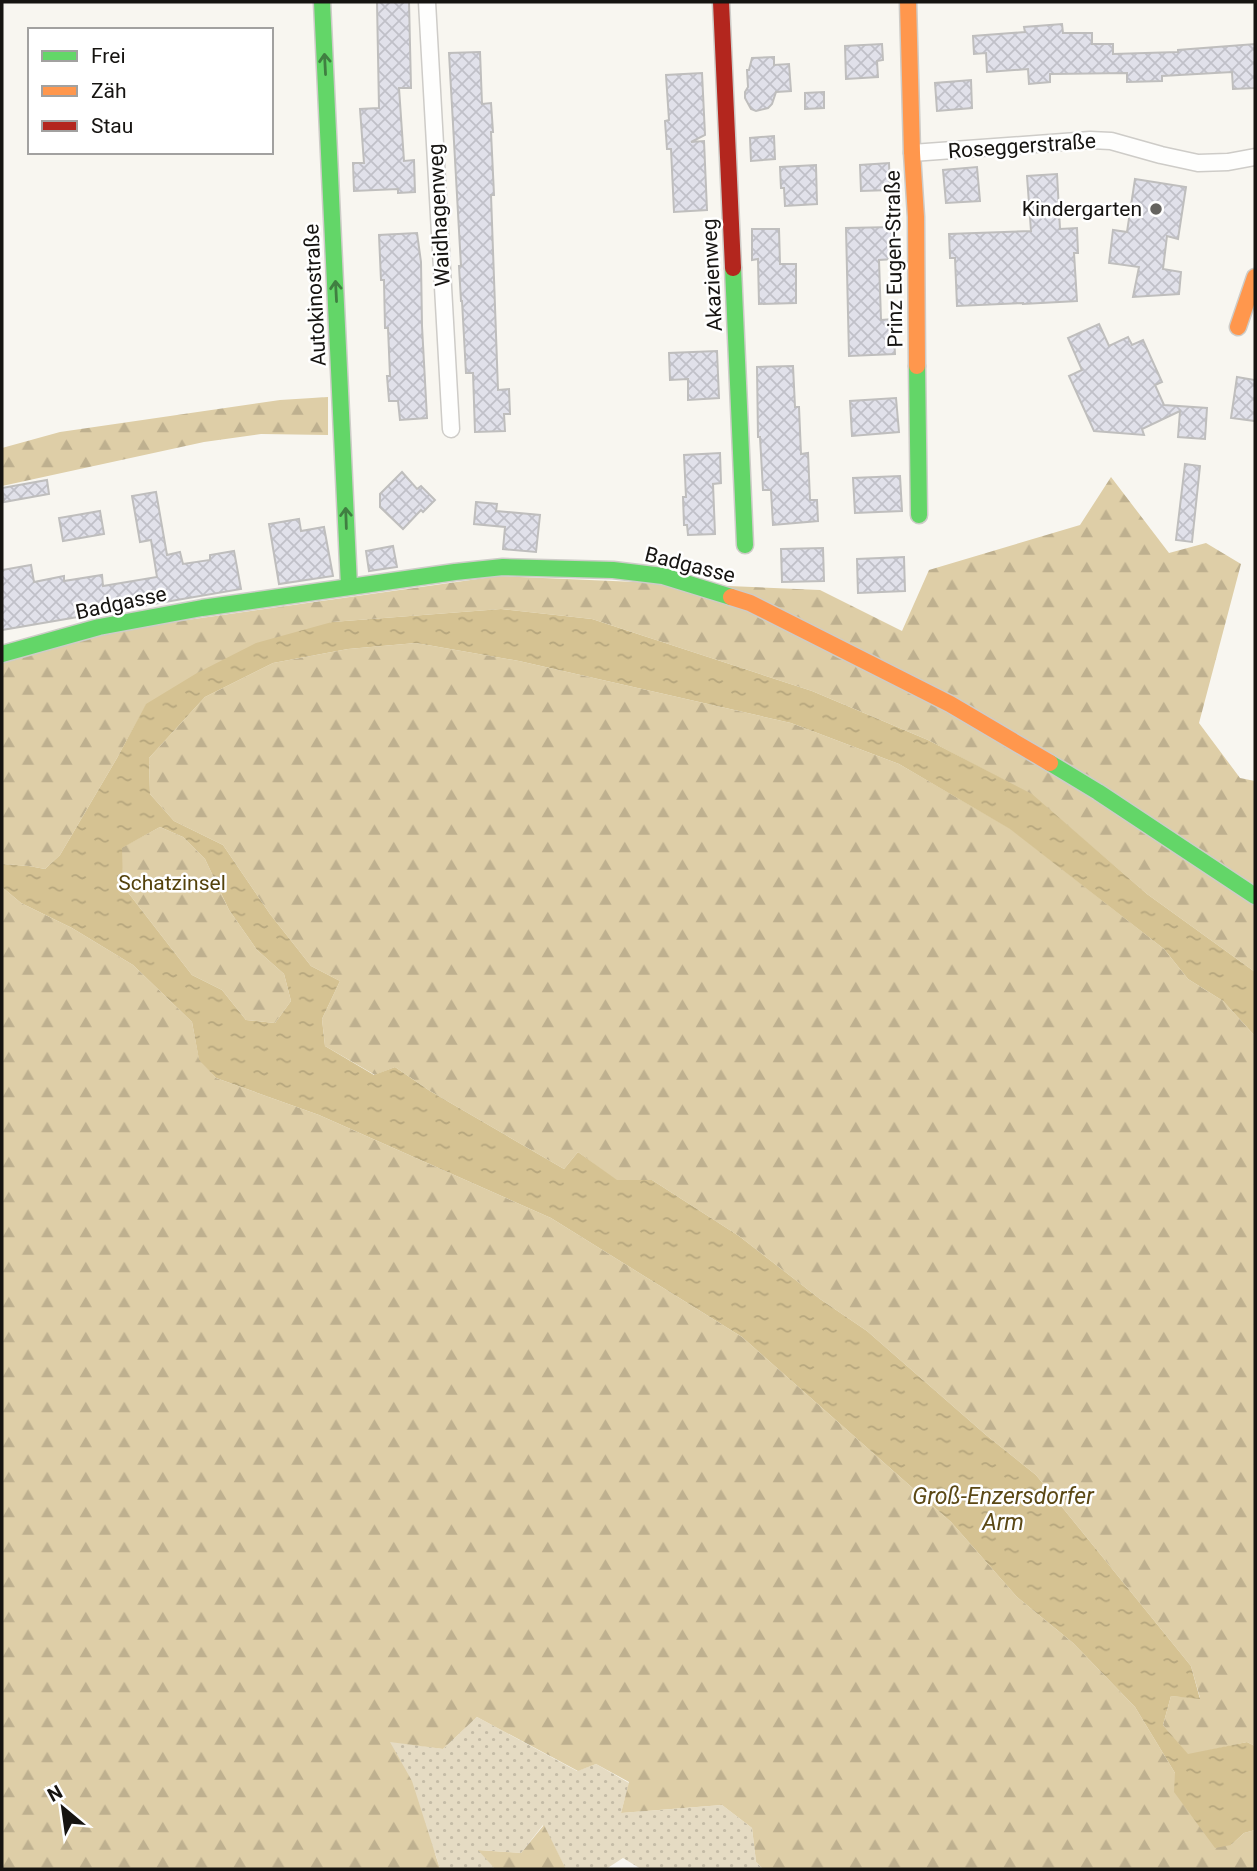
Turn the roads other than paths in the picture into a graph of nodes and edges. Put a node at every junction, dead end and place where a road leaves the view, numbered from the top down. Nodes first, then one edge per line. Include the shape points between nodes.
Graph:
1 (322, 2) edge
2 (427, 2) edge
3 (721, 2) edge
4 (908, 2) edge
5 (912, 153) junction
6 (1255, 157) edge
7 (1255, 277) edge
8 (1238, 327) dead end
9 (451, 429) dead end
10 (919, 515) dead end
11 (745, 545) dead end
12 (348, 586) junction
13 (2, 654) edge
14 (1255, 895) edge

12 -> 1 street, Autokinostraße
2 - 9 street, Waidhagenweg
3 - 11 street, Akazienweg
4 - 5 street, Prinz Eugen-Straße
5 - 6 street, Roseggerstraße via 1090,140 1198,163
5 - 10 street, Prinz Eugen-Straße
7 - 8 street
12 - 13 street, Badgasse via 99,627
12 - 14 street, Badgasse via 503,567 613,570 663,576 709,589 750,603 950,704 1098,792

